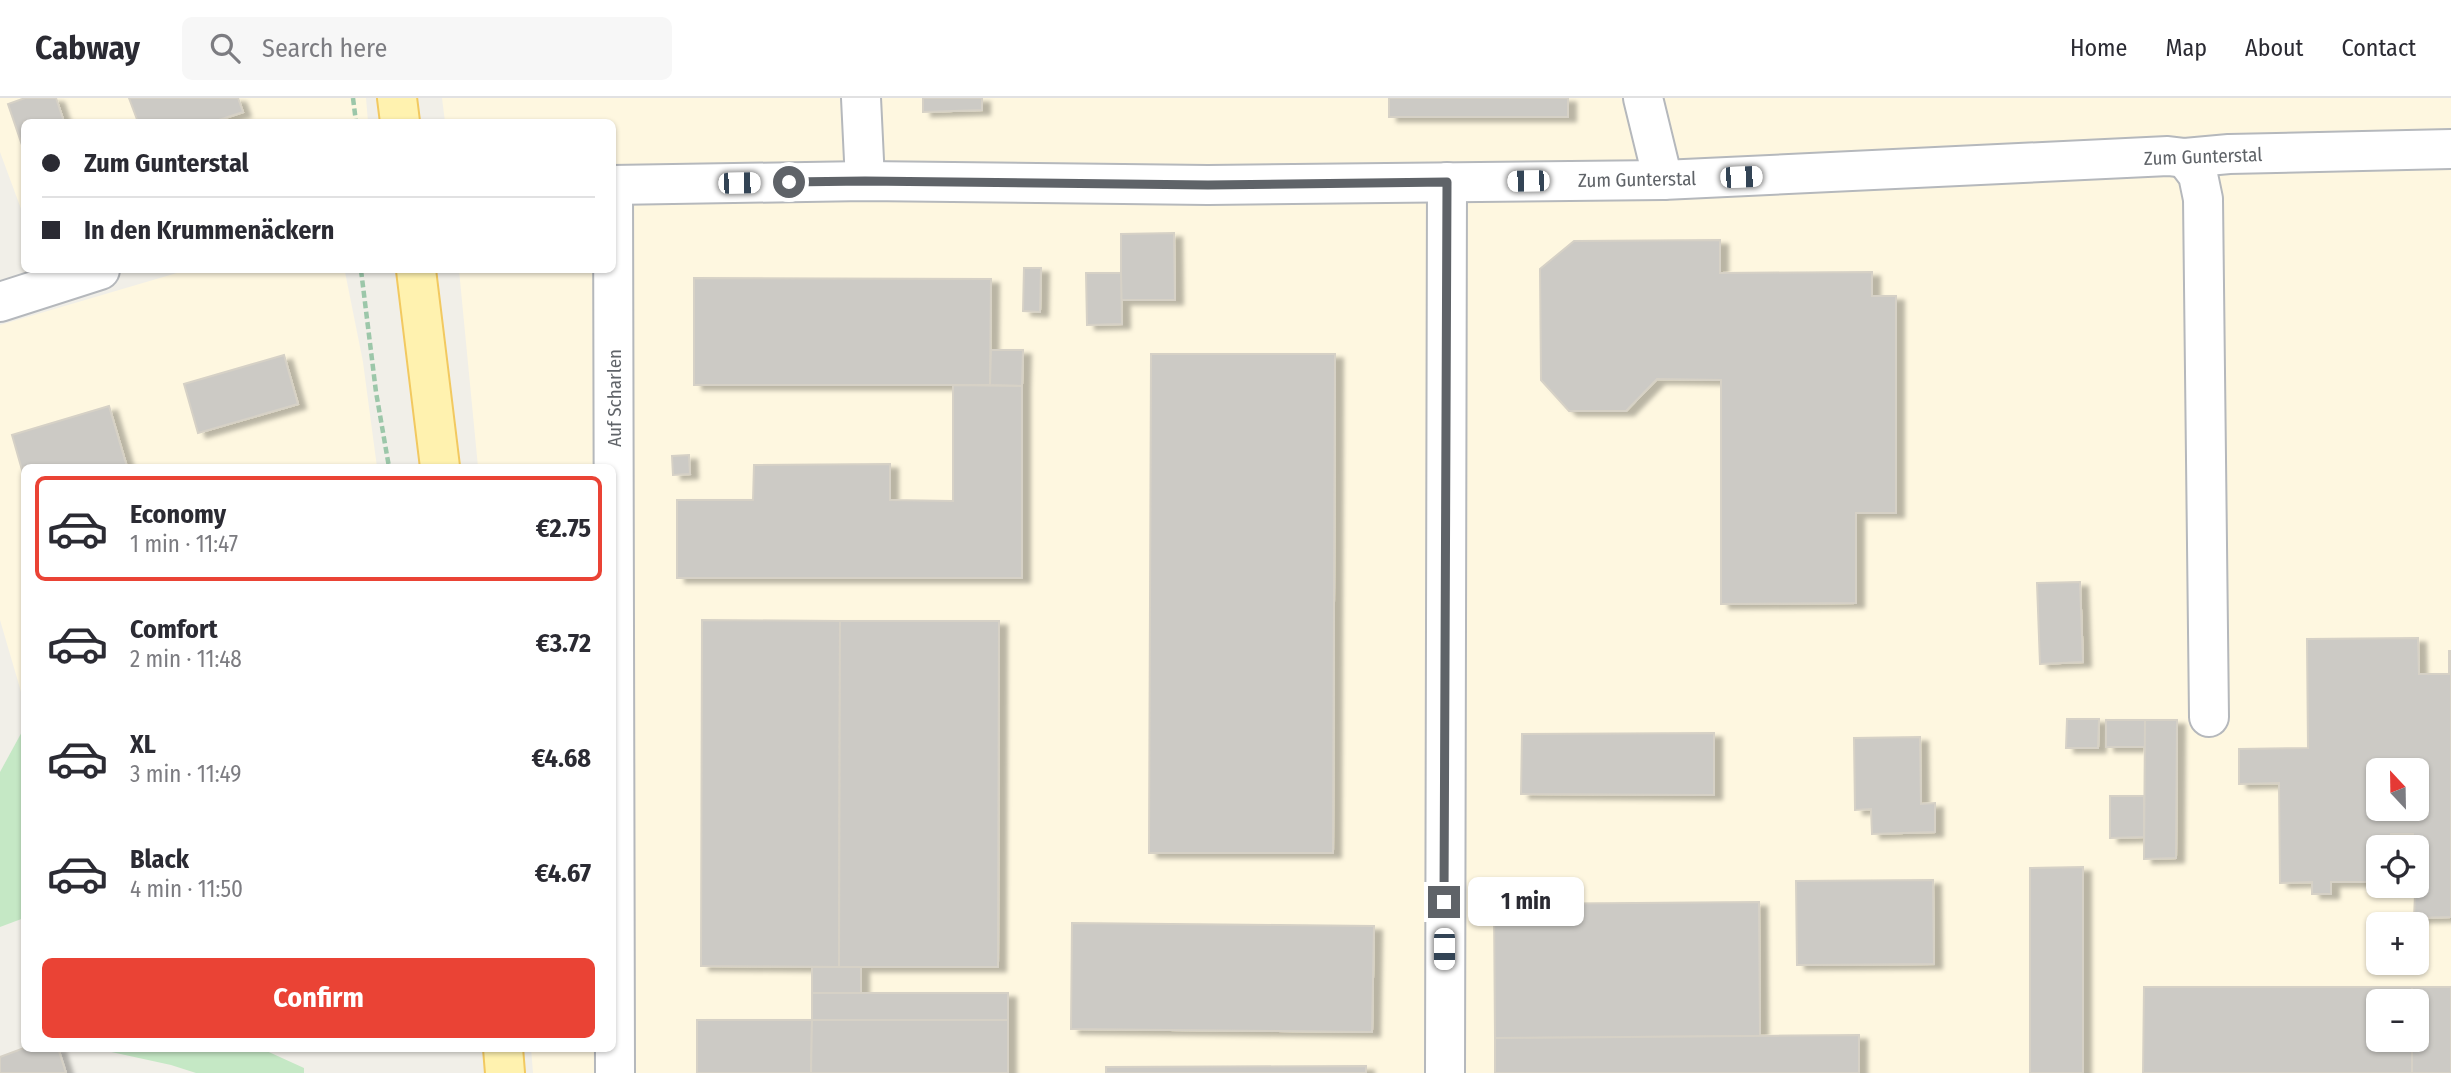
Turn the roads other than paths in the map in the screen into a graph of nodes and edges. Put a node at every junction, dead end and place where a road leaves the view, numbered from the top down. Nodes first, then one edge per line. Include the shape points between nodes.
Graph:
1 (397, 98) edge
2 (861, 98) edge
3 (1643, 98) edge
4 (400, 119) edge
5 (2451, 149) edge
6 (2185, 158) junction
7 (1663, 180) junction
8 (865, 181) junction
9 (1447, 182) junction
10 (616, 185) edge
11 (91, 273) edge
12 (416, 273) edge
13 (613, 273) edge
14 (0, 302) edge
15 (440, 464) edge
16 (614, 464) edge
17 (2208, 700) dead end
18 (503, 1052) edge
19 (615, 1052) edge
20 (505, 1073) edge
21 (615, 1073) edge
22 (1445, 1073) edge

1 - 4 main road
2 - 8 street
3 - 7 street
5 - 6 street, Zum Gunterstal
6 - 7 street, Zum Gunterstal
6 - 17 street via 2198,175 2203,199
7 - 9 street, Zum Gunterstal
8 - 9 street, Zum Gunterstal
8 - 10 street, Zum Gunterstal
9 - 22 street
11 - 14 street
12 - 15 main road
13 - 16 street, Auf Scharlen
18 - 20 main road
19 - 21 street, Auf Scharlen

